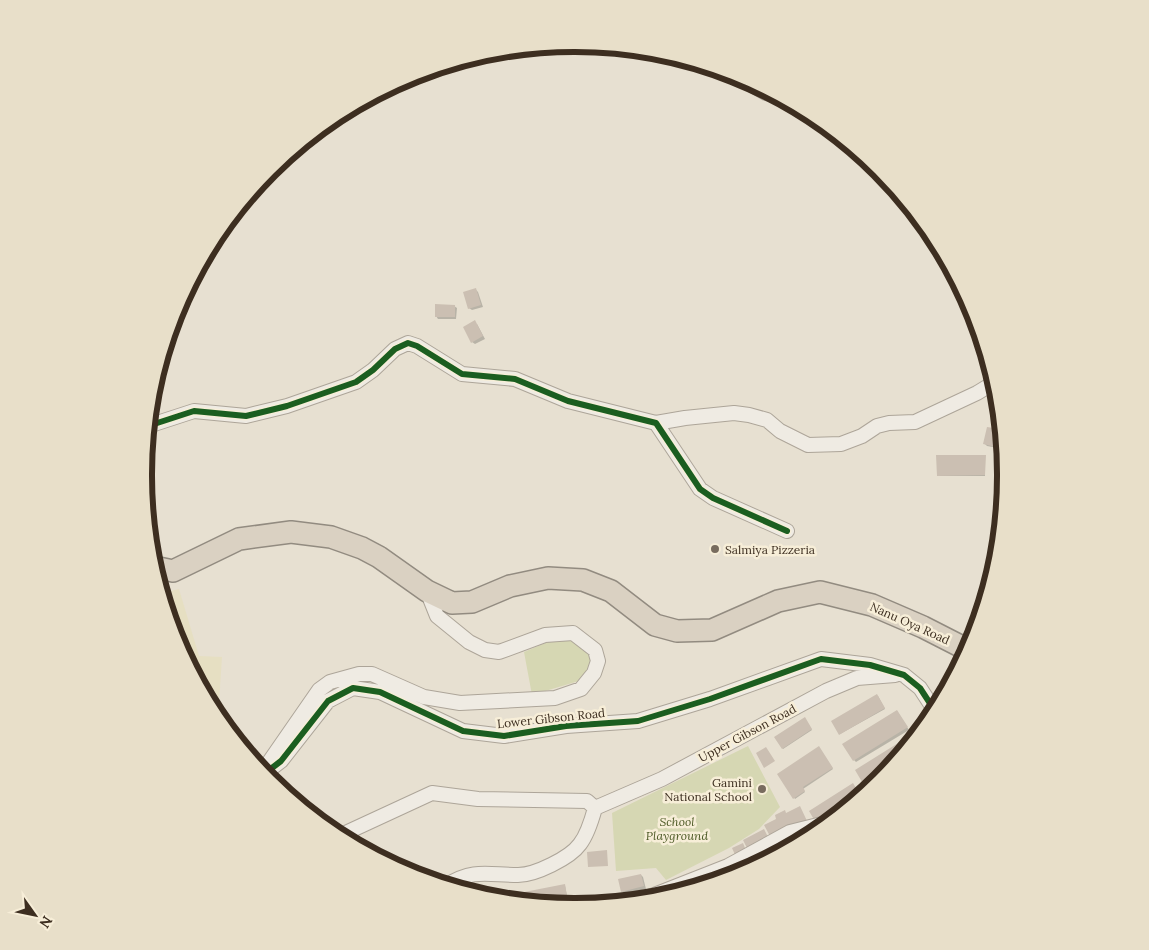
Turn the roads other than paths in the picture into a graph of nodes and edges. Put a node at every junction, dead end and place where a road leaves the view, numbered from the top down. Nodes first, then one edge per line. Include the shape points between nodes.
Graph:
1 (988, 387) edge
2 (156, 421) edge
3 (656, 423) junction
4 (787, 531) dead end
5 (163, 569) edge
6 (428, 591) junction
7 (961, 646) edge
8 (904, 675) junction
9 (930, 703) edge
10 (268, 765) edge
11 (270, 768) edge
12 (595, 808) junction
13 (806, 828) edge
14 (349, 832) edge
15 (455, 880) edge
16 (687, 882) edge

1 - 3 street via 914,422 889,422 841,444 808,445 780,431 767,420 734,413
2 - 3 street via 194,411 246,416 286,406 356,382 395,349 408,343 462,374 515,379 568,402
3 - 4 street via 700,489
5 - 6 highway, Nanu Oya Road via 173,571 238,539 291,532 331,537 362,548
6 - 7 highway, Nanu Oya Road via 452,603 472,602 510,586 548,578 583,580 611,591 655,625 677,631 712,630 778,601 820,592 872,605
6 - 10 street via 437,616 469,642 485,650 499,652 545,635 573,633 595,650 598,661 594,673 581,689 555,698 460,703 424,697 372,674 358,674 330,682 320,690
8 - 9 street via 920,688
8 - 11 street, Lower Gibson Road via 870,665 821,659 638,721 566,726 504,736 463,731 380,692 353,688 328,701 281,761
8 - 12 street, Upper Gibson Road via 857,678 826,691 662,779
12 - 14 street via 587,802 478,799 432,793
12 - 15 street via 580,844 560,860 536,872 520,875 476,873
13 - 16 street via 790,832 728,866

